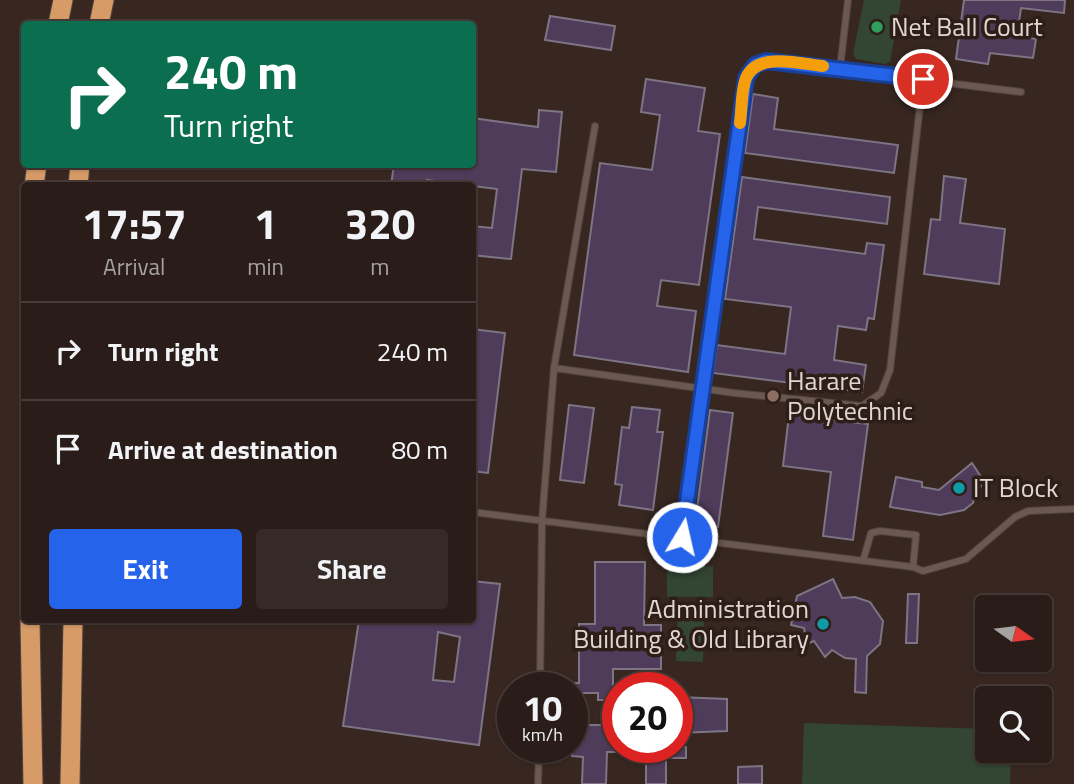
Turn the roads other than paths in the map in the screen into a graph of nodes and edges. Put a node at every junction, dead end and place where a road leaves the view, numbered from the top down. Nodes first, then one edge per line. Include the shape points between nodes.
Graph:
1 (63, 0) edge
2 (104, 0) edge
3 (848, 0) edge
4 (59, 21) edge
5 (100, 21) edge
6 (840, 68) junction
7 (923, 79) junction
8 (1021, 92) dead end
9 (595, 126) dead end
10 (555, 368) junction
11 (705, 388) junction
12 (1074, 509) edge
13 (476, 513) edge
14 (541, 521) junction
15 (682, 537) junction
16 (863, 561) junction
17 (913, 567) junction
18 (30, 623) edge
19 (73, 623) edge
20 (540, 672) edge
21 (539, 763) edge
22 (33, 784) edge
23 (70, 784) edge
24 (538, 784) edge

1 - 4 highway
2 - 5 highway
3 - 6 lane
6 - 7 lane
6 - 11 lane via 766,61 755,65 746,78
7 - 8 lane
7 - 11 lane via 890,370 881,393 862,406
9 - 10 lane
10 - 11 lane
10 - 14 lane
11 - 15 lane
12 - 17 lane via 1028,511 966,559 923,571
13 - 14 lane
14 - 15 lane
14 - 20 lane
15 - 16 lane
16 - 17 lane
16 - 17 lane via 871,533 892,532 916,535
18 - 22 highway
19 - 23 highway
21 - 24 lane

